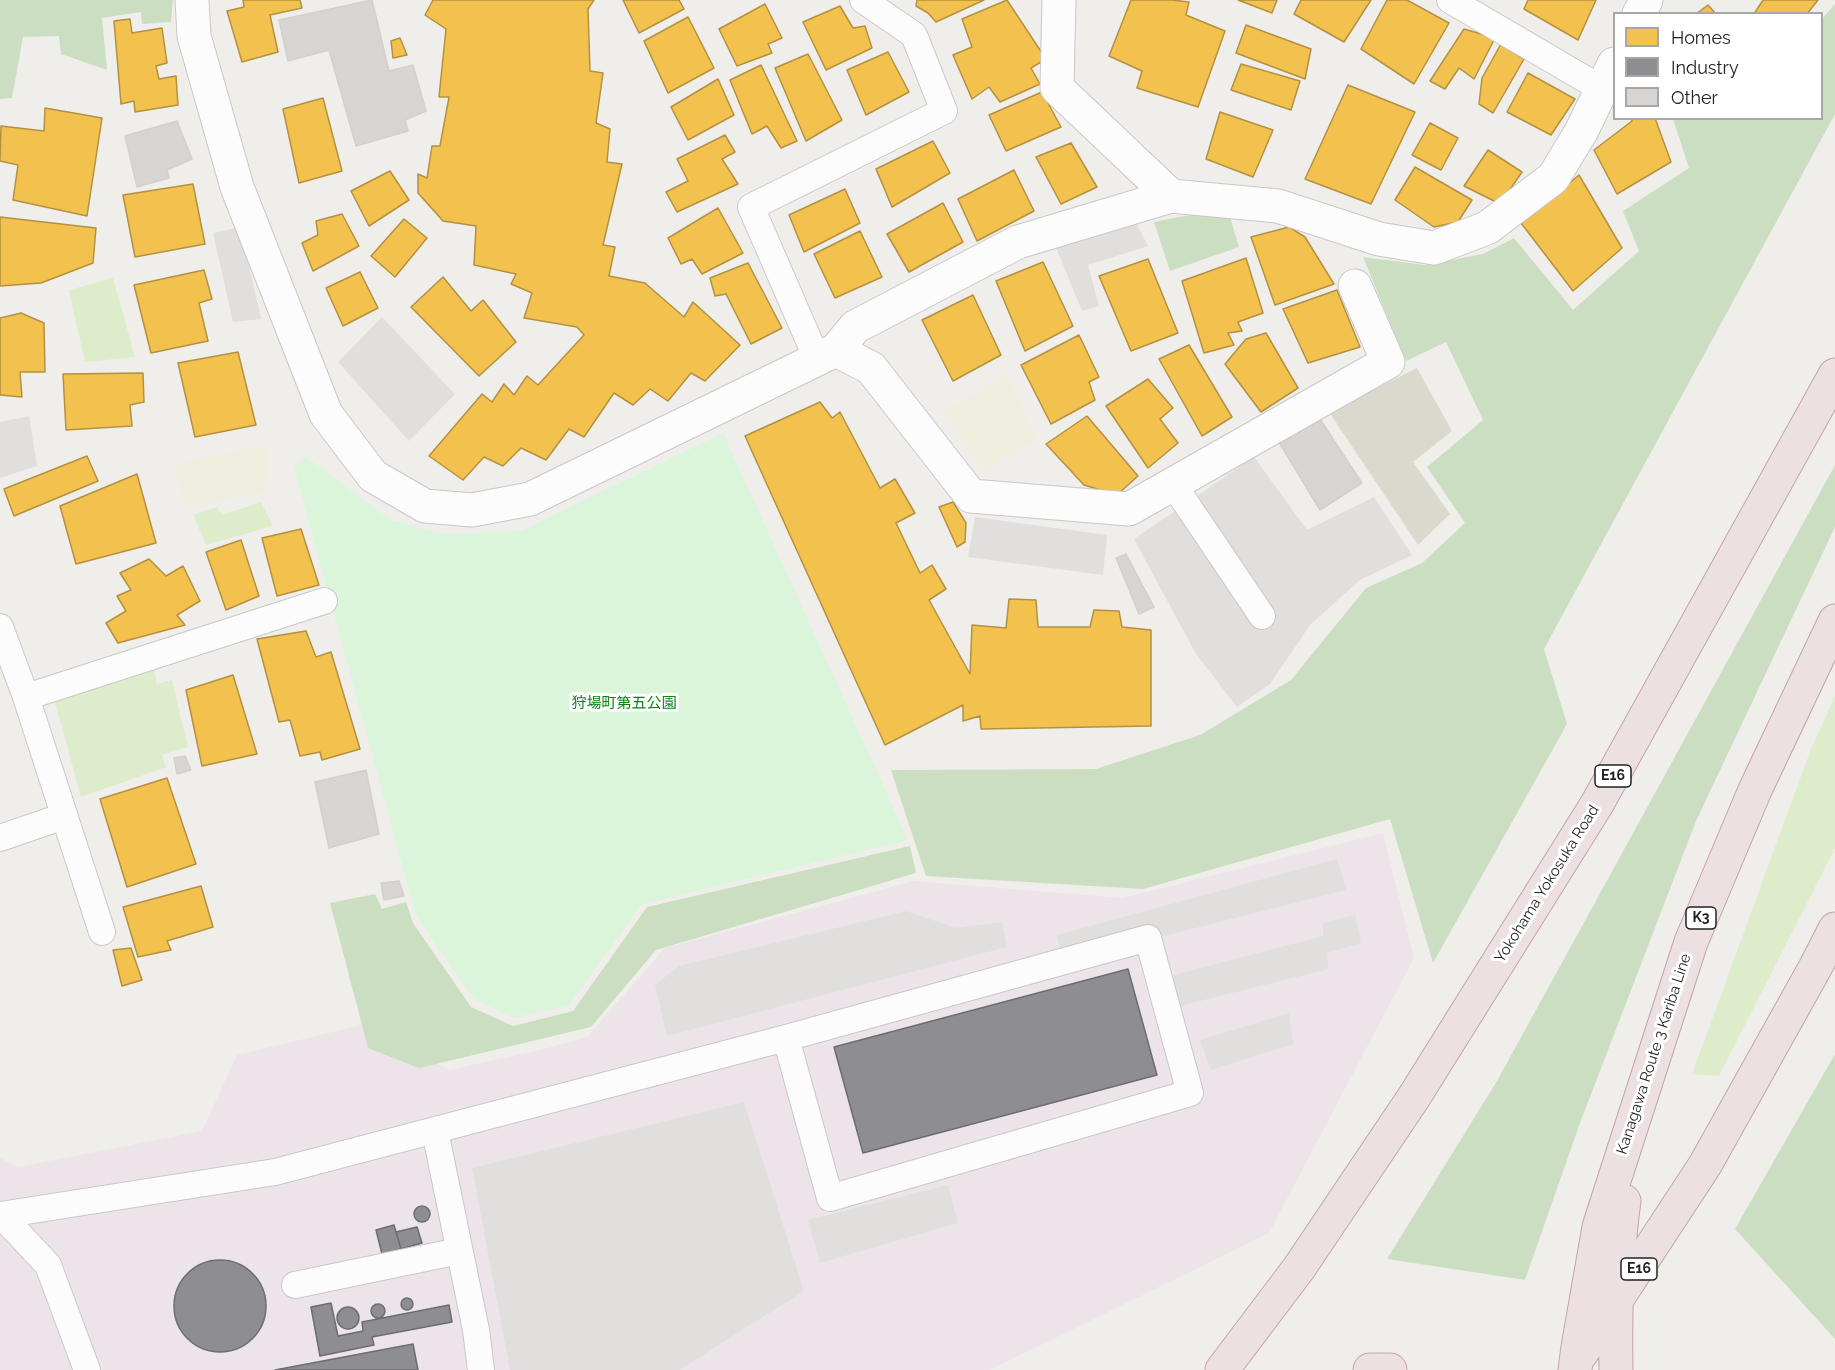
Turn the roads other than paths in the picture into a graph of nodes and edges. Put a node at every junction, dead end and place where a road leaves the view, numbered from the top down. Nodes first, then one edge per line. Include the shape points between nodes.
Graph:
1 (192, 0) edge
2 (863, 0) edge
3 (1059, 0) edge
4 (1450, 0) edge
5 (1608, 76) edge
6 (1171, 196) junction
7 (1355, 286) dead end
8 (826, 355) junction
9 (1835, 375) edge
10 (1173, 484) junction
11 (324, 601) dead end
12 (1262, 616) dead end
13 (1835, 621) edge
14 (0, 627) edge
15 (26, 697) junction
16 (64, 816) junction
17 (0, 838) edge
18 (1835, 928) edge
19 (102, 932) dead end
20 (786, 1038) junction
21 (435, 1131) junction
22 (1, 1215) edge
23 (1610, 1227) junction
24 (459, 1251) junction
25 (295, 1285) dead end
26 (87, 1370) edge
27 (481, 1370) edge
28 (1222, 1370) edge
29 (1370, 1370) edge
30 (1390, 1370) edge
31 (1570, 1370) edge
32 (1575, 1370) edge
33 (1616, 1370) edge

1 - 8 street via 194,36 237,188 326,414 373,476 424,506 472,510 530,499
2 - 8 lane via 914,35 945,111 751,207
3 - 6 street via 1057,88
4 - 5 lane
5 - 6 street via 1553,178 1487,228 1434,248 1378,239 1278,206
6 - 8 street via 1018,242 855,327
7 - 10 street via 1388,362
8 - 10 street via 871,368 971,496 1129,509
9 - 28 highway, Yokohama Yokosuka Road / E16 via 1597,804 1414,1097 1299,1268
10 - 12 lane
11 - 15 lane
13 - 23 highway, Kanagawa Route 3 Kariba Line / K3 via 1755,790 1691,942 1637,1106
14 - 15 lane
15 - 16 lane
16 - 17 lane
16 - 19 lane
18 - 31 highway, E16 via 1705,1165
20 - 20 lane via 1148,938 1190,1093 830,1198
20 - 21 lane
21 - 22 lane via 275,1172
21 - 24 lane
22 - 26 lane via 48,1265
23 - 32 highway, Kanagawa Route 3 Kariba Line / K3
23 - 33 highway
24 - 25 lane
24 - 27 lane
29 - 30 highway

